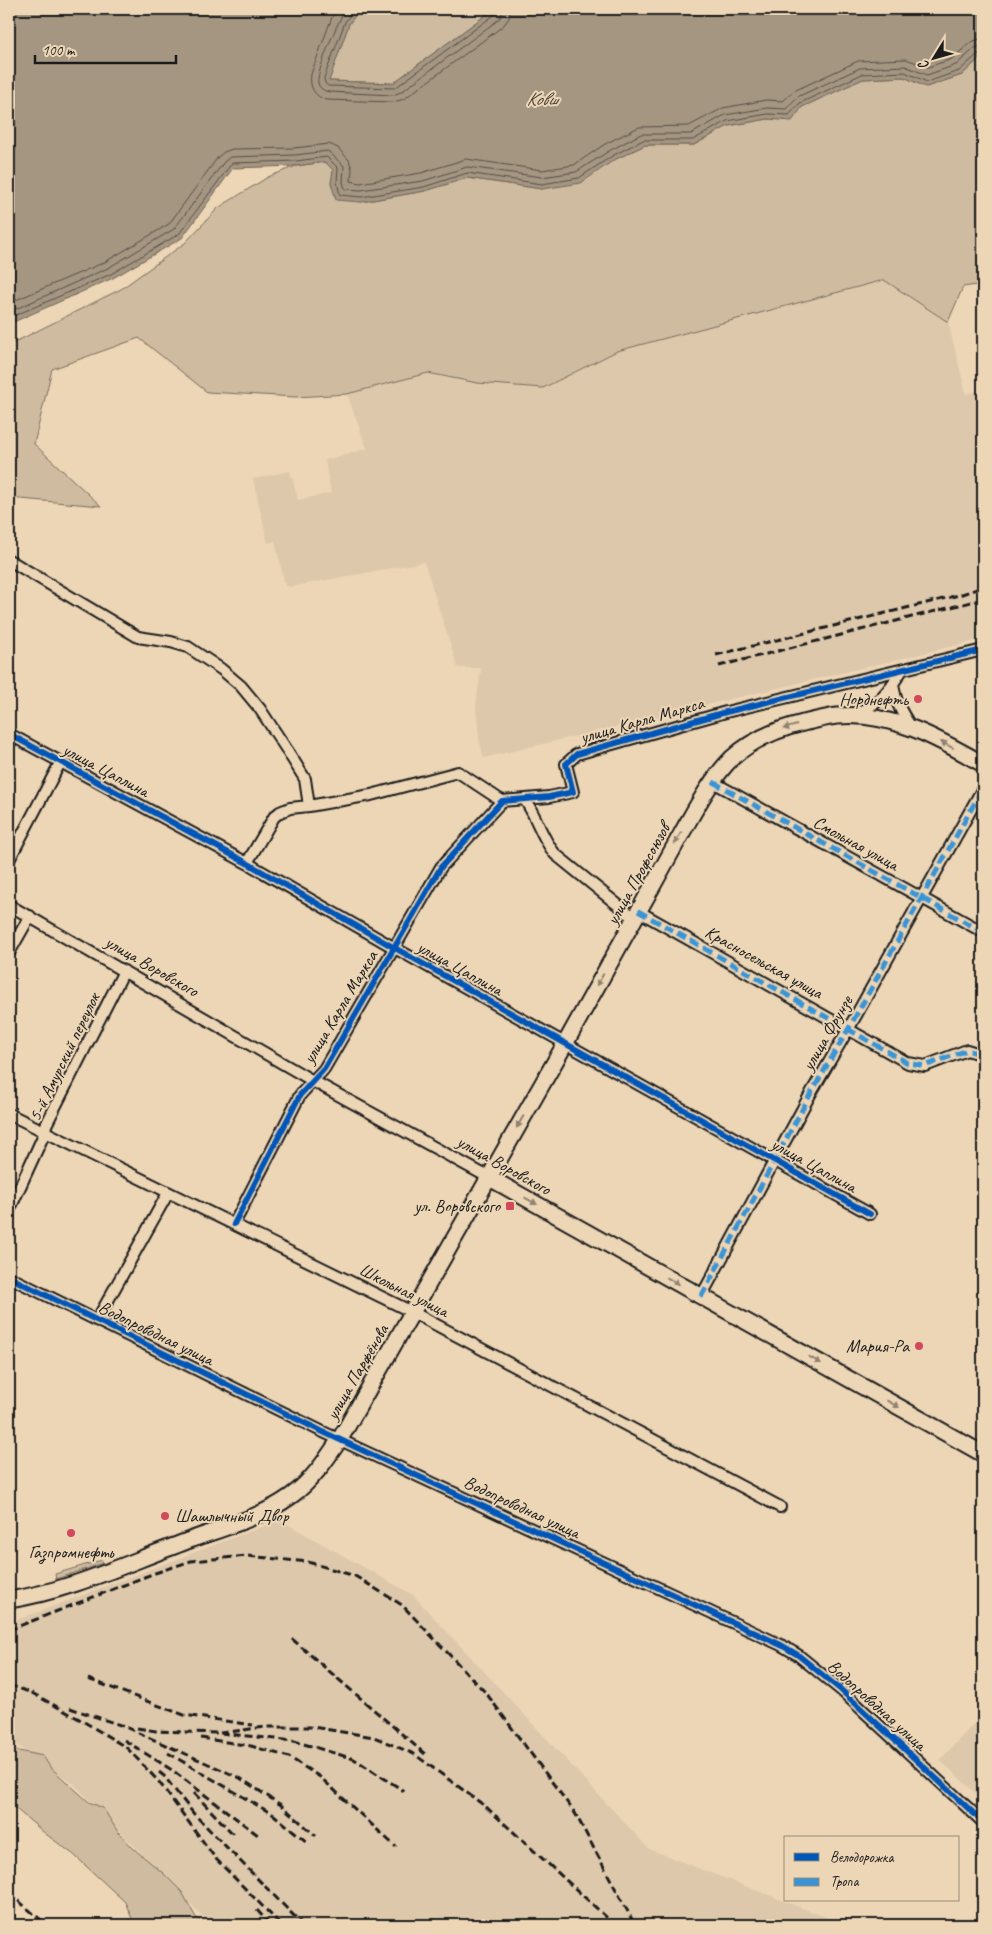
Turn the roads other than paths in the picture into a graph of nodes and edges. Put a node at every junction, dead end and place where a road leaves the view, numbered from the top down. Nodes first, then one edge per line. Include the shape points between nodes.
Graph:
1 (9, 560) edge
2 (983, 650) edge
3 (902, 670) junction
4 (893, 683) junction
5 (837, 716) junction
6 (911, 727) junction
7 (9, 734) edge
8 (60, 763) junction
9 (983, 764) edge
10 (713, 782) junction
11 (983, 788) edge
12 (525, 800) junction
13 (502, 801) junction
14 (309, 806) junction
15 (9, 860) edge
16 (247, 863) junction
17 (922, 897) junction
18 (9, 905) edge
19 (636, 915) junction
20 (30, 916) junction
21 (983, 932) edge
22 (393, 947) junction
23 (9, 953) edge
24 (124, 972) junction
25 (849, 1028) junction
26 (565, 1044) junction
27 (983, 1055) edge
28 (313, 1081) junction
29 (9, 1114) edge
30 (46, 1132) junction
31 (774, 1161) junction
32 (488, 1177) junction
33 (168, 1193) junction
34 (9, 1211) edge
35 (870, 1214) dead end
36 (234, 1224) junction
37 (9, 1277) edge
38 (701, 1297) junction
39 (412, 1312) junction
40 (97, 1320) junction
41 (340, 1439) junction
42 (983, 1454) edge
43 (780, 1507) dead end
44 (9, 1600) edge
45 (983, 1822) edge

1 - 14 street via 138,637 188,648 221,669 260,709 287,750 304,779
2 - 3 street, улица Карла Маркса
3 - 4 street
3 - 12 street, улица Карла Маркса via 720,714 577,754 566,764 573,792
4 - 5 street via 870,708
4 - 6 street via 900,711
5 - 6 main road, улица Профсоюзов via 884,719
5 -> 10 main road, улица Профсоюзов via 779,730 756,741 732,758
9 -> 6 main road, улица Профсоюзов
7 - 8 street, улица Цаплина
8 - 15 street
8 - 16 street, улица Цаплина
10 - 17 street, Смольная улица
10 -> 19 main road, улица Профсоюзов
11 - 17 street, улица Фрунзе
12 - 13 street, улица Карла Маркса
12 - 19 street, Красносельская улица via 555,854
13 - 14 street via 458,772 371,795
13 - 22 street, улица Карла Маркса via 440,867
14 - 16 street via 290,808 274,817
16 - 22 street, улица Цаплина
17 - 21 street, Смольная улица
17 - 25 street, улица Фрунзе
18 - 20 street, улица Воровского
19 - 25 street, Красносельская улица
19 -> 26 main road, улица Профсоюзов
20 - 23 street
20 - 24 street, улица Воровского
22 - 26 street, улица Цаплина
22 - 28 street, улица Карла Маркса via 324,1069
24 - 28 street, улица Воровского
24 - 30 street, 5-й Амурский переулок via 46,1125
25 - 27 street, Красносельская улица via 908,1063 925,1066 967,1050
25 - 31 street, улица Фрунзе
26 - 31 street, улица Цаплина
26 -> 32 main road, улица Профсоюзов
28 - 32 street, улица Воровского
28 - 36 street, улица Карла Маркса via 300,1095
29 - 30 street, Школьная улица
30 - 33 street, Школьная улица
30 - 34 street, 5-й Амурский переулок
31 - 35 street, улица Цаплина
31 - 38 street, улица Фрунзе
32 -> 38 main road, улица Воровского
32 - 39 main road, улица Парфёнова
33 - 36 street, Школьная улица
33 - 40 street
36 - 39 street, Школьная улица
37 - 40 street, Водопроводная улица
38 -> 42 main road, улица Воровского
39 - 41 main road, улица Парфёнова
39 - 43 street, Школьная улица
40 - 41 street, Водопроводная улица
41 - 44 main road, улица Парфёнова via 307,1482 272,1507 76,1583
41 - 45 street, Водопроводная улица via 798,1655 842,1690

